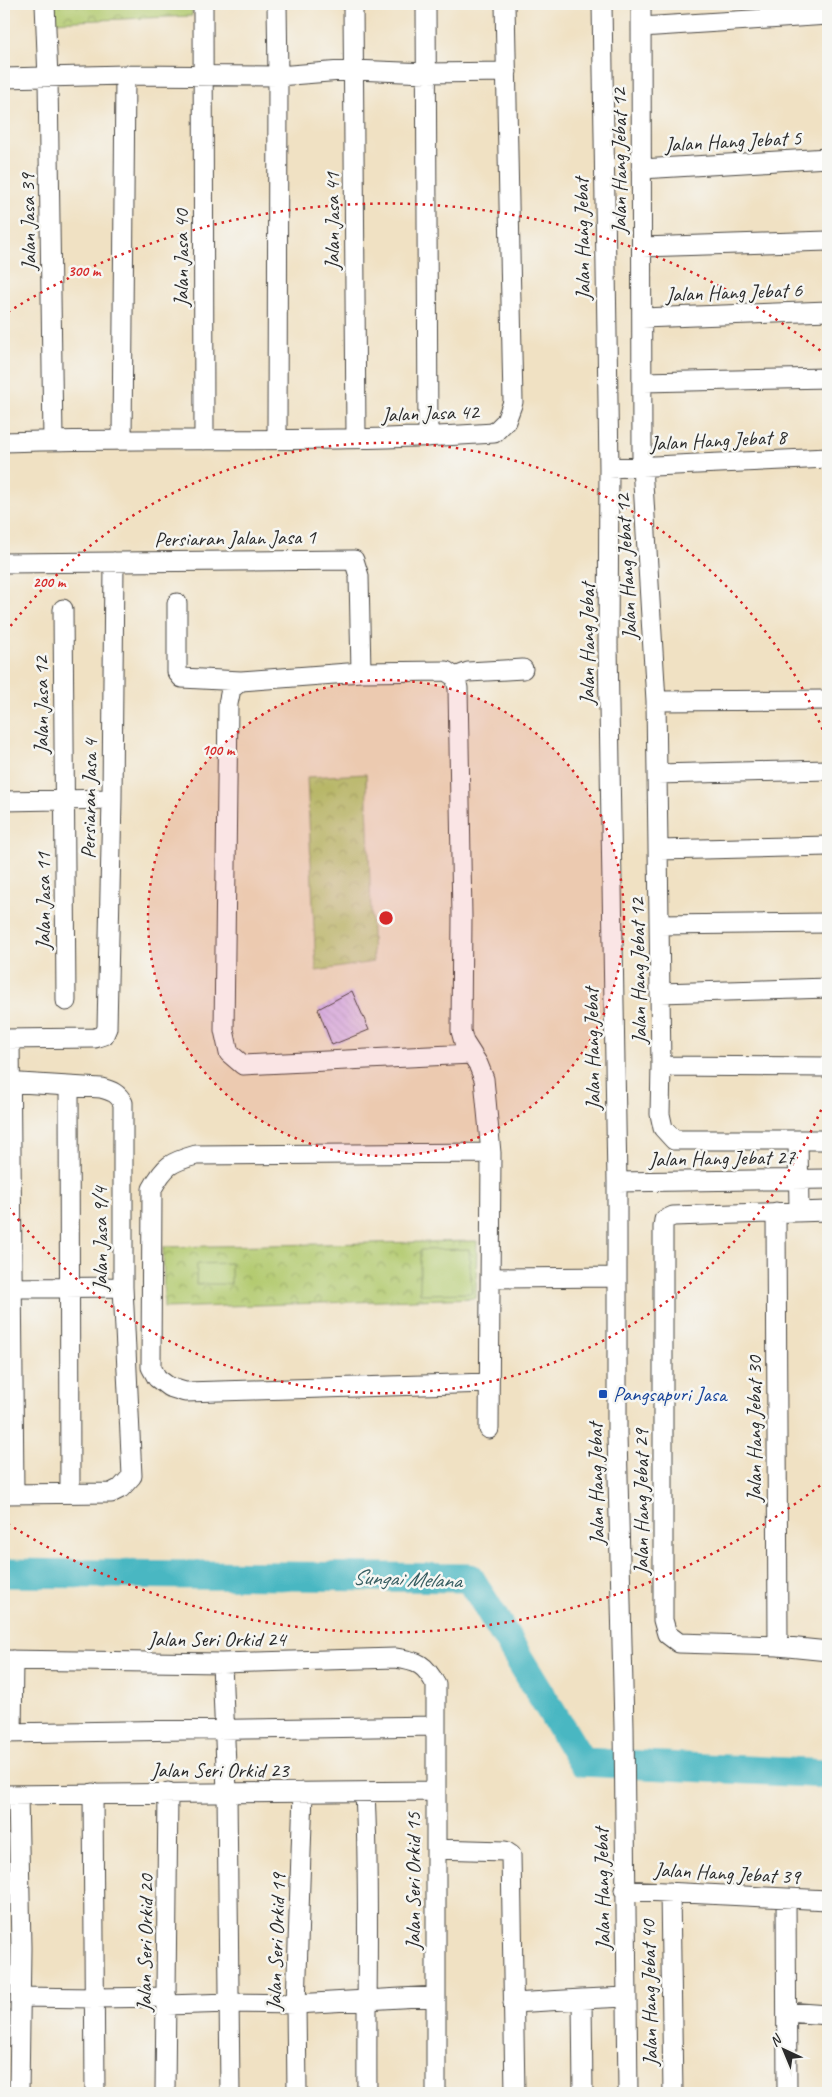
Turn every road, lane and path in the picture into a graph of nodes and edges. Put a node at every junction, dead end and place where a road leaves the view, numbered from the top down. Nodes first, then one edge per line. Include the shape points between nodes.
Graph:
1 (45, 4) edge
2 (203, 4) edge
3 (277, 4) edge
4 (353, 4) edge
5 (426, 4) edge
6 (505, 4) edge
7 (602, 4) edge
8 (641, 4) edge
9 (828, 15) edge
10 (641, 27) junction
11 (354, 70) junction
12 (507, 72) junction
13 (426, 73) junction
14 (126, 75) junction
15 (203, 75) junction
16 (278, 76) junction
17 (4, 78) edge
18 (48, 79) junction
19 (828, 158) edge
20 (641, 169) junction
21 (828, 241) edge
22 (642, 247) junction
23 (828, 311) edge
24 (642, 318) junction
25 (828, 378) edge
26 (643, 382) junction
27 (428, 437) junction
28 (356, 438) junction
29 (122, 439) junction
30 (278, 439) junction
31 (53, 440) junction
32 (204, 440) junction
33 (4, 442) edge
34 (828, 458) edge
35 (642, 466) junction
36 (609, 468) junction
37 (114, 562) junction
38 (4, 563) edge
39 (177, 603) dead end
40 (63, 609) dead end
41 (523, 669) dead end
42 (361, 672) junction
43 (455, 677) junction
44 (241, 681) junction
45 (828, 700) edge
46 (656, 701) junction
47 (828, 770) edge
48 (657, 774) junction
49 (112, 799) junction
50 (4, 801) edge
51 (65, 801) junction
52 (828, 846) edge
53 (659, 850) junction
54 (828, 923) edge
55 (659, 925) junction
56 (828, 988) edge
57 (660, 993) junction
58 (66, 1000) dead end
59 (7, 1039) edge
60 (471, 1054) junction
61 (662, 1066) junction
62 (828, 1067) edge
63 (8, 1082) edge
64 (69, 1086) junction
65 (798, 1140) junction
66 (828, 1140) edge
67 (491, 1153) junction
68 (828, 1179) edge
69 (799, 1180) junction
70 (617, 1182) junction
71 (799, 1211) junction
72 (828, 1211) edge
73 (776, 1212) junction
74 (617, 1276) junction
75 (491, 1278) junction
76 (69, 1287) junction
77 (122, 1287) junction
78 (8, 1288) edge
79 (489, 1383) junction
80 (489, 1428) dead end
81 (70, 1492) junction
82 (9, 1494) edge
83 (778, 1646) junction
84 (828, 1651) edge
85 (8, 1660) edge
86 (222, 1663) junction
87 (428, 1670) joint
88 (435, 1726) junction
89 (226, 1730) junction
90 (8, 1733) edge
91 (436, 1791) junction
92 (168, 1792) junction
93 (227, 1792) junction
94 (303, 1792) junction
95 (366, 1792) junction
96 (93, 1793) junction
97 (11, 1795) edge
98 (436, 1849) junction
99 (624, 1890) junction
100 (670, 1892) junction
101 (786, 1898) junction
102 (828, 1900) edge
103 (436, 1996) junction
104 (21, 1997) junction
105 (95, 1998) junction
106 (626, 1998) junction
107 (366, 1999) junction
108 (582, 1999) junction
109 (166, 2001) junction
110 (230, 2003) junction
111 (296, 2004) junction
112 (513, 2004) junction
113 (787, 2012) junction
114 (828, 2015) edge
115 (19, 2093) edge
116 (95, 2093) edge
117 (165, 2093) edge
118 (230, 2093) edge
119 (297, 2093) edge
120 (367, 2093) edge
121 (436, 2093) edge
122 (514, 2093) edge
123 (583, 2093) edge
124 (628, 2093) edge
125 (673, 2093) edge
126 (787, 2093) edge

1 - 18 street, Jalan Jasa 39
2 - 15 street, Jalan Jasa 40
3 - 16 street
4 - 11 street, Jalan Jasa 41
5 - 13 street
6 - 12 street, Jalan Jasa 42
7 - 36 street, Jalan Hang Jebat
8 - 10 street, Jalan Hang Jebat 12
9 - 10 street
10 - 20 street, Jalan Hang Jebat 12
11 - 13 street
11 - 16 street
11 - 28 street, Jalan Jasa 41
12 - 13 street
12 - 27 street, Jalan Jasa 42 via 513,402 506,421 494,433
13 - 27 street
14 - 15 street
14 - 18 street
14 - 29 street
15 - 16 street
15 - 32 street, Jalan Jasa 40
16 - 30 street
17 - 18 street
18 - 31 street, Jalan Jasa 39
19 - 20 street, Jalan Hang Jebat 5
20 - 22 street, Jalan Hang Jebat 12
21 - 22 street
22 - 24 street, Jalan Hang Jebat 12
23 - 24 street, Jalan Hang Jebat 6
24 - 26 street, Jalan Hang Jebat 12
25 - 26 street
26 - 35 street, Jalan Hang Jebat 12
27 - 28 street, Jalan Jasa 42
28 - 30 street, Jalan Jasa 42
29 - 31 street, Jalan Jasa 42
29 - 32 street, Jalan Jasa 42
30 - 32 street, Jalan Jasa 42
31 - 33 street, Jalan Jasa 42
34 - 35 street, Jalan Hang Jebat 8
35 - 36 street, Jalan Hang Jebat 8
35 - 46 street, Jalan Hang Jebat 12
36 - 70 street, Jalan Hang Jebat via 608,646
37 - 38 street, Persiaran Jalan Jasa 1
37 - 42 street, Persiaran Jalan Jasa 1 via 354,560 359,576
37 - 49 street, Persiaran Jasa 4
39 - 44 street via 179,676
40 - 51 street, Jalan Jasa 12
41 - 43 street via 468,672
42 - 43 street via 446,671
42 - 44 street
43 - 60 street via 458,688 462,916 461,1031
44 - 60 street via 231,689 228,704 224,1030 229,1053 244,1064
45 - 46 street
46 - 48 street, Jalan Hang Jebat 12
47 - 48 street
48 - 53 street, Jalan Hang Jebat 12
49 - 51 street
49 - 59 street, Persiaran Jasa 4 via 107,1028 104,1036
50 - 51 street
51 - 58 street, Jalan Jasa 11
52 - 53 street
53 - 55 street, Jalan Hang Jebat 12
54 - 55 street
55 - 57 street, Jalan Hang Jebat 12
56 - 57 street
57 - 61 street, Jalan Hang Jebat 12
59 - 63 street
60 - 67 street via 484,1079
61 - 62 street
61 - 65 street, Jalan Hang Jebat 12 via 660,1114 663,1128 674,1140
63 - 64 street, Jalan Jasa 9/4
63 - 78 street
64 - 76 street
64 - 77 street, Jalan Jasa 9/4 via 112,1091 123,1103
65 - 66 street
65 - 69 street
67 - 75 street
67 - 79 street via 196,1156 173,1162 159,1175 152,1189 151,1367 157,1378 169,1387 185,1392
68 - 69 street, Jalan Hang Jebat 27
69 - 70 street, Jalan Hang Jebat 27
69 - 71 street
70 - 74 street, Jalan Hang Jebat
71 - 72 street
71 - 73 street
73 - 83 street, Jalan Hang Jebat 30
73 - 83 street, Jalan Hang Jebat 29 via 673,1216 664,1220 664,1620 668,1634 679,1643
74 - 75 street
74 - 99 street, Jalan Hang Jebat
75 - 79 street
76 - 77 street
76 - 78 street
76 - 81 street
77 - 81 street, Jalan Jasa 9/4 via 132,1476 111,1493
78 - 82 street
79 - 80 street
81 - 82 street
83 - 84 street
85 - 86 street, Jalan Seri Orkid 24
85 - 90 street
86 - 87 street, Jalan Seri Orkid 24 via 395,1658 414,1660
86 - 89 street
87 - 88 street, Jalan Seri Orkid 15 via 436,1685
88 - 89 street
88 - 91 street, Jalan Seri Orkid 15
89 - 90 street
89 - 93 street
91 - 95 street, Jalan Seri Orkid 23
91 - 98 street, Jalan Seri Orkid 15
92 - 93 street, Jalan Seri Orkid 23
92 - 96 street, Jalan Seri Orkid 23
92 - 109 street, Jalan Seri Orkid 20
93 - 94 street, Jalan Seri Orkid 23
93 - 110 street
94 - 95 street, Jalan Seri Orkid 23
94 - 111 street, Jalan Seri Orkid 19
95 - 107 street via 369,1855
96 - 97 street, Jalan Seri Orkid 23
96 - 105 street
97 - 104 street
98 - 103 street, Jalan Seri Orkid 15
98 - 112 street via 505,1851 511,1855
99 - 100 street, Jalan Hang Jebat 39
99 - 106 street, Jalan Hang Jebat
100 - 101 street, Jalan Hang Jebat 39
100 - 125 street, Jalan Hang Jebat 40
101 - 102 street, Jalan Hang Jebat 39
101 - 113 street
103 - 107 street
103 - 121 street, Jalan Seri Orkid 15
104 - 105 street
104 - 115 street
105 - 109 street
105 - 116 street
106 - 108 street
106 - 124 street, Jalan Hang Jebat
107 - 111 street
107 - 120 street
108 - 112 street
108 - 123 street
109 - 110 street
109 - 117 street, Jalan Seri Orkid 20
110 - 111 street
110 - 118 street
111 - 119 street, Jalan Seri Orkid 19
112 - 122 street
113 - 114 street
113 - 126 street

